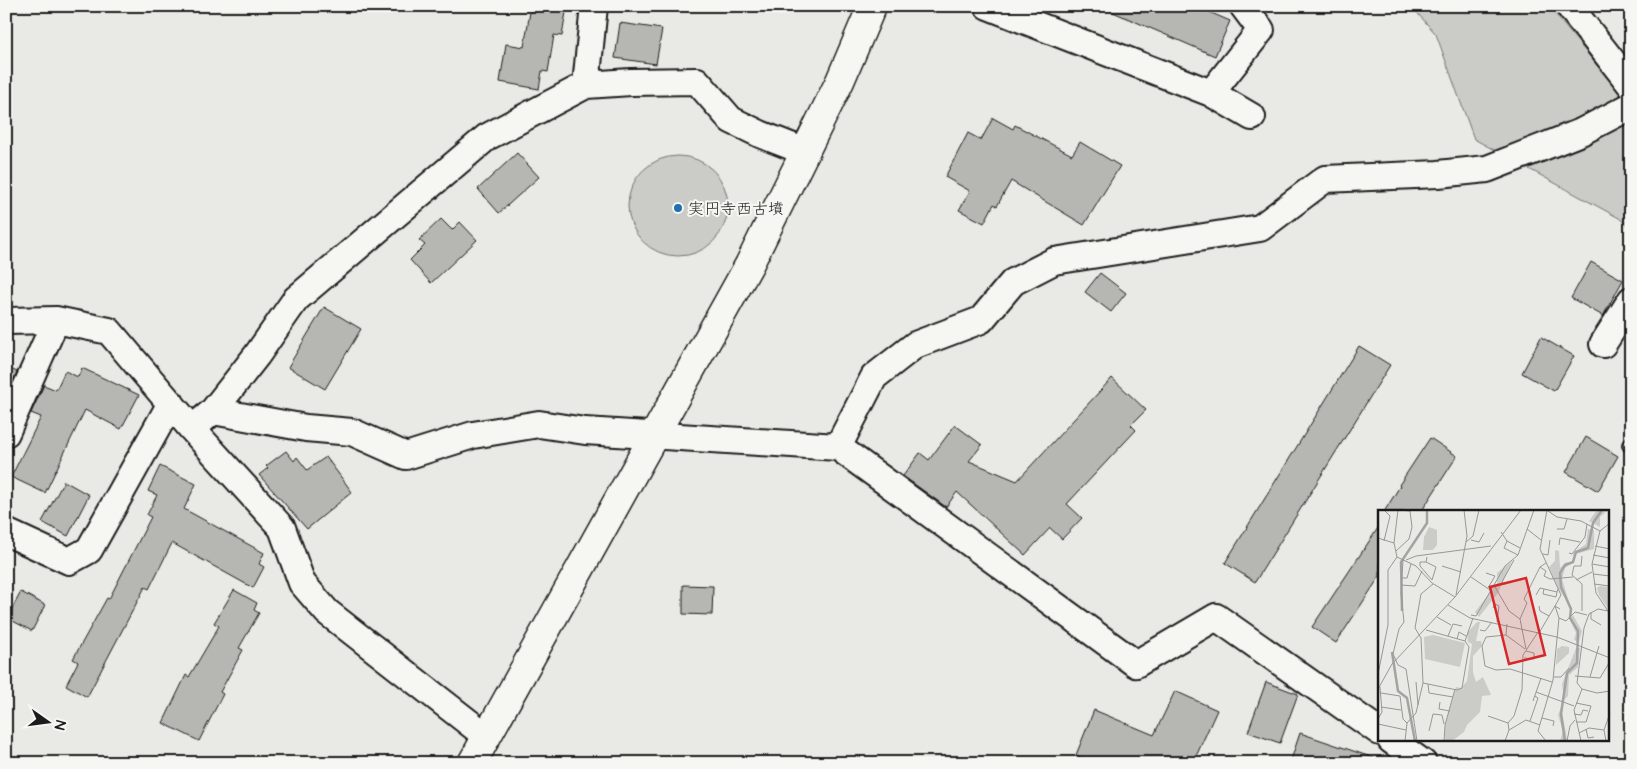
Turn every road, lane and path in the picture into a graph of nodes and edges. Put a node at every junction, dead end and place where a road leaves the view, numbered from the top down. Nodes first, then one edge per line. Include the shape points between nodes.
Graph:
1 (594, 6) edge
2 (872, 6) edge
3 (988, 6) edge
4 (1243, 6) edge
5 (1568, 6) edge
6 (586, 85) junction
7 (1631, 85) edge
8 (1211, 93) junction
9 (1631, 106) edge
10 (1252, 116) dead end
11 (806, 152) junction
12 (1631, 300) edge
13 (56, 320) junction
14 (6, 321) edge
15 (1603, 344) dead end
16 (171, 403) junction
17 (213, 411) junction
18 (192, 430) junction
19 (6, 433) edge
20 (655, 435) junction
21 (838, 447) junction
22 (6, 532) edge
23 (1378, 731) edge
24 (1395, 742) edge
25 (478, 755) edge
26 (1423, 763) edge

1 - 6 street
2 - 11 street
3 - 8 street
4 - 8 street via 1261,30
5 - 7 street
6 - 11 street via 697,81 731,120
6 - 17 street via 487,137 296,299
8 - 10 street
9 - 21 street via 1581,132 1487,169 1325,179 1260,228 1054,261 1013,282 981,320 915,345 874,377
11 - 20 street via 749,265
12 - 15 street
13 - 14 street
13 - 16 street via 109,332
13 - 19 street
16 - 18 street
16 - 22 street via 89,550 69,561
17 - 18 street
17 - 20 street via 306,428 352,432 406,456 472,435 540,424 585,431
18 - 25 street via 282,528 302,583 327,612
20 - 21 street
20 - 25 street
21 - 23 street via 1136,664 1216,617
24 - 26 street

